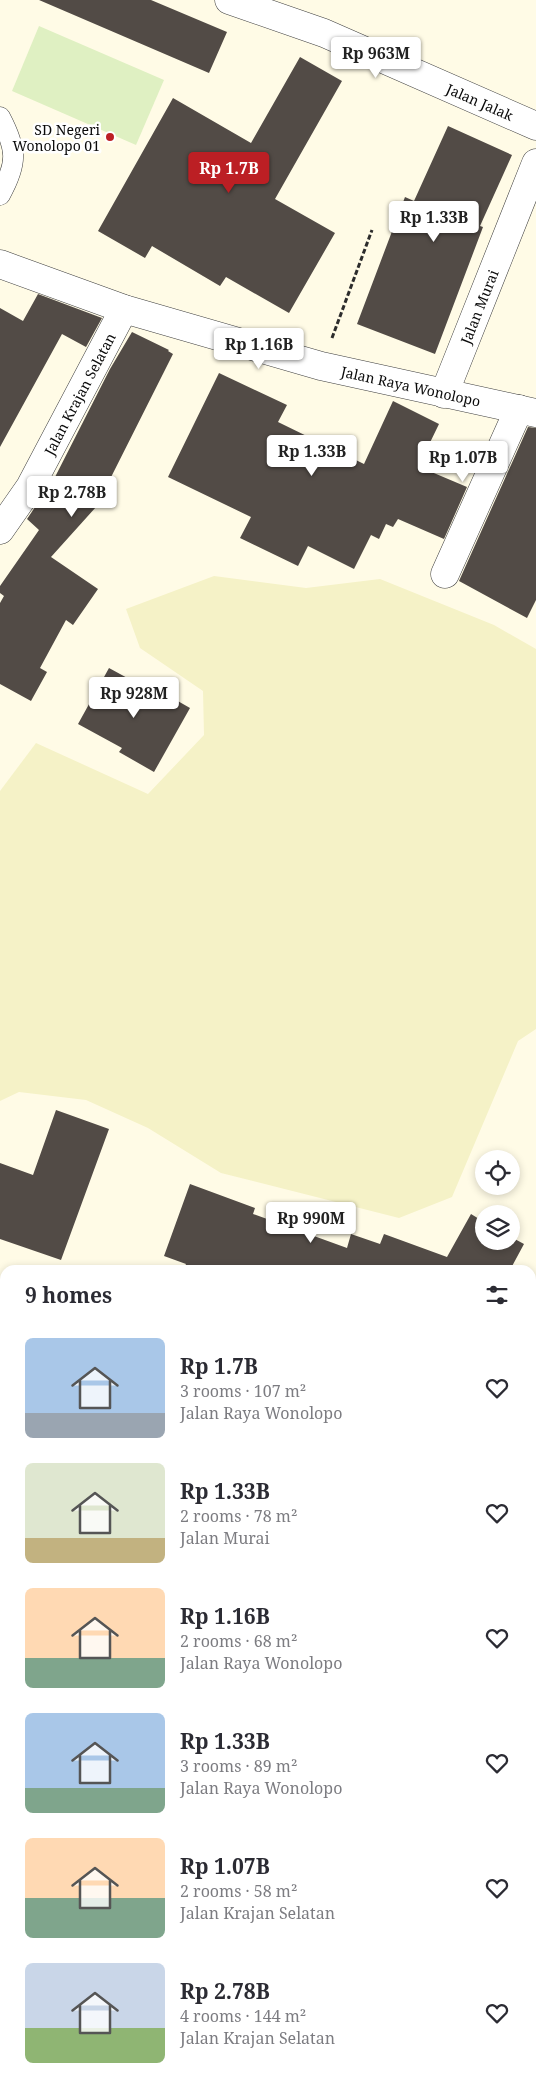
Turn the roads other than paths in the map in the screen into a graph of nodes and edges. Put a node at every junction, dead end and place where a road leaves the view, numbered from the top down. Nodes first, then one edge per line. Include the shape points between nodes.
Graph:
1 (229, 0) edge
2 (0, 116) edge
3 (536, 126) edge
4 (536, 164) edge
5 (0, 195) edge
6 (0, 264) edge
7 (124, 309) junction
8 (444, 394) junction
9 (527, 411) edge
10 (0, 530) edge
11 (445, 574) dead end

1 - 3 street, Jalan Jalak via 324,33
2 - 5 lane via 15,154 9,178
4 - 8 street, Jalan Murai
6 - 7 street, Jalan Raya Wonolopo
7 - 8 street, Jalan Raya Wonolopo via 321,366
7 - 10 street, Jalan Krajan Selatan via 30,487
8 - 9 street, Jalan Raya Wonolopo
9 - 11 street

